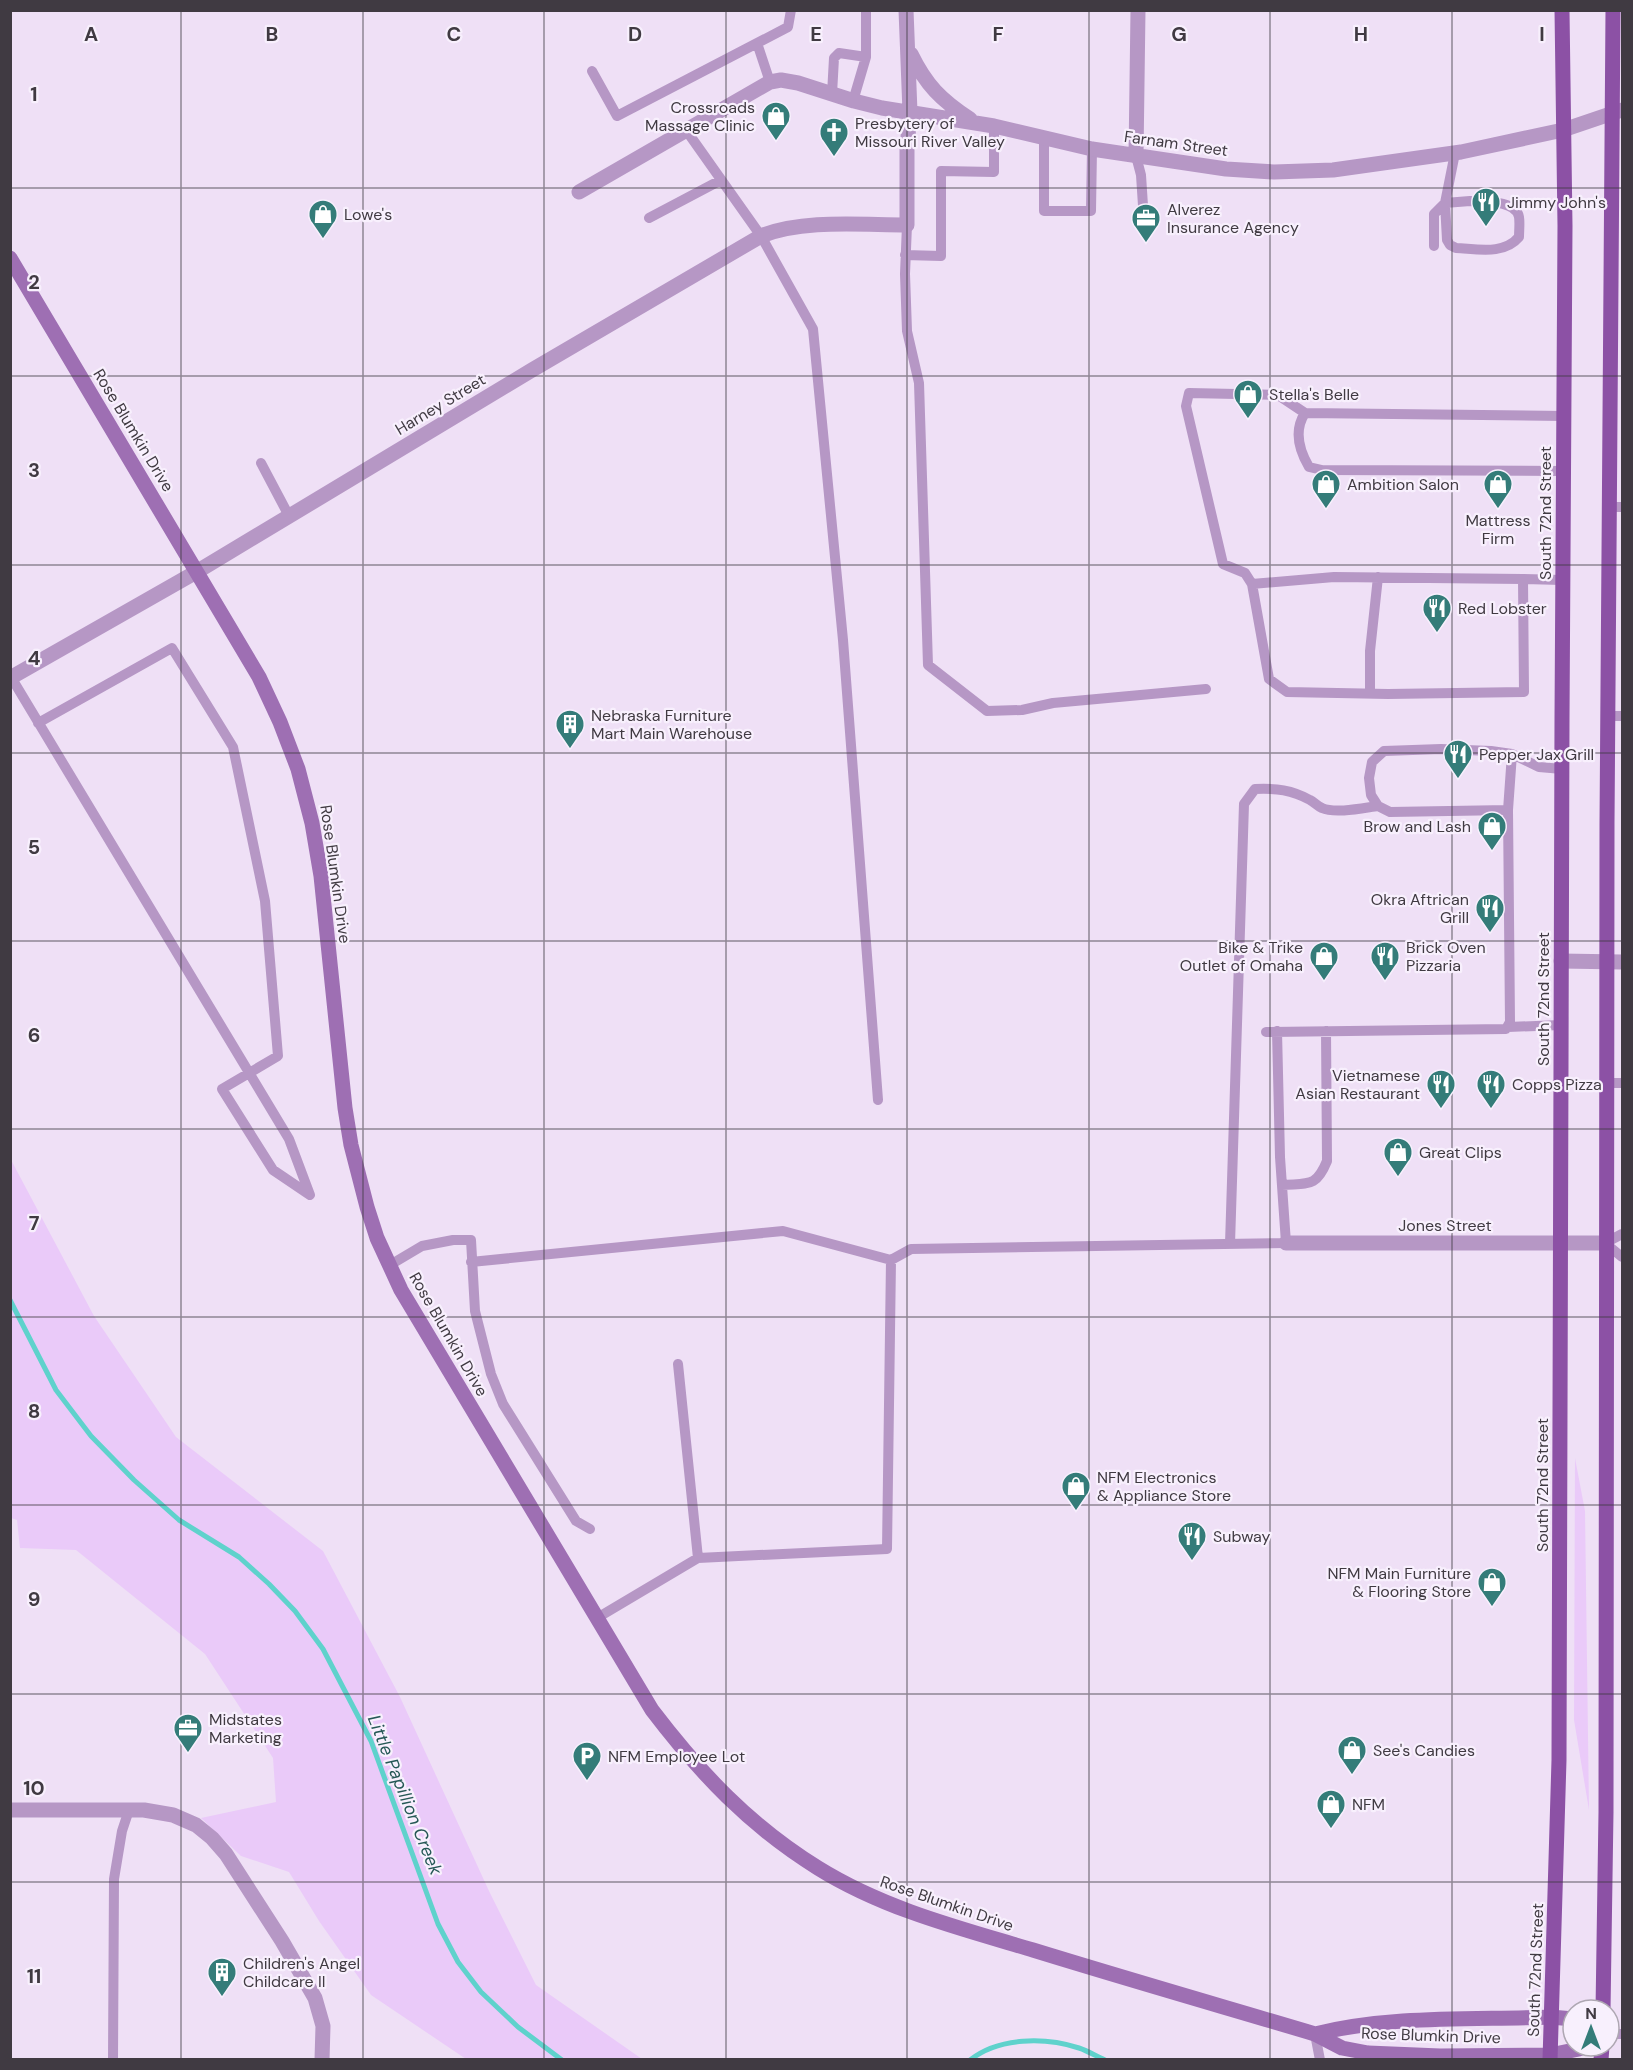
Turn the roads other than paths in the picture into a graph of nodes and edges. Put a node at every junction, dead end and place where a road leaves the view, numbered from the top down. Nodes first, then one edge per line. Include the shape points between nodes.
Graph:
1 (790, 10) edge
2 (866, 10) edge
3 (906, 10) edge
4 (1138, 10) edge
5 (1562, 10) edge
6 (1613, 10) edge
7 (757, 43) junction
8 (908, 50) junction
9 (866, 57) junction
10 (592, 71) dead end
11 (770, 82) junction
12 (832, 94) junction
13 (853, 101) junction
14 (910, 112) junction
15 (1617, 112) edge
16 (978, 123) junction
17 (994, 126) junction
18 (686, 130) junction
19 (1563, 130) junction
20 (1044, 138) junction
21 (1092, 148) junction
22 (1455, 153) junction
23 (1136, 156) junction
24 (721, 180) junction
25 (579, 192) dead end
26 (1445, 204) junction
27 (649, 218) dead end
28 (1144, 221) dead end
29 (907, 225) junction
30 (761, 236) junction
31 (1434, 246) dead end
32 (905, 255) junction
33 (10, 258) edge
34 (1305, 413) junction
35 (1564, 416) junction
36 (261, 463) dead end
37 (1563, 471) junction
38 (1616, 507) edge
39 (289, 516) junction
40 (198, 571) junction
41 (1378, 578) junction
42 (1523, 579) junction
43 (1563, 580) junction
44 (1252, 584) junction
45 (11, 678) edge
46 (1206, 689) dead end
47 (1370, 693) junction
48 (1615, 716) edge
49 (38, 723) junction
50 (1512, 754) junction
51 (1562, 769) junction
52 (1378, 806) junction
53 (1508, 810) junction
54 (1561, 962) junction
55 (1606, 962) junction
56 (1623, 962) edge
57 (1561, 1025) junction
58 (1508, 1027) junction
59 (1326, 1031) junction
60 (248, 1073) junction
61 (1606, 1083) junction
62 (1623, 1083) edge
63 (878, 1100) dead end
64 (1282, 1185) junction
65 (1623, 1234) edge
66 (1286, 1242) junction
67 (1560, 1243) junction
68 (1605, 1243) junction
69 (1230, 1244) junction
70 (1623, 1257) edge
71 (891, 1260) junction
72 (471, 1262) junction
73 (390, 1264) junction
74 (678, 1364) dead end
75 (590, 1529) dead end
76 (698, 1558) junction
77 (597, 1618) junction
78 (10, 1810) edge
79 (129, 1810) junction
80 (1603, 1998) edge
81 (1551, 2017) junction
82 (1561, 2018) edge
83 (1315, 2034) junction
84 (1550, 2057) edge
85 (113, 2060) edge
86 (322, 2060) edge
87 (1320, 2060) edge

1 - 7 lane via 788,27
2 - 9 lane
3 - 8 street
4 - 23 street
5 - 19 main road, South 72nd Street
6 - 15 main road
7 - 10 lane via 617,116
7 - 11 lane
8 - 14 street
8 - 16 street via 936,93
9 - 12 lane via 839,53 834,58
9 - 13 lane
11 - 12 street, Farnam Street via 798,82
11 - 18 street
12 - 13 street, Farnam Street
13 - 14 street, Farnam Street
14 - 16 street, Farnam Street
14 - 29 street
15 - 19 street, Farnam Street
15 - 38 main road
16 - 17 street, Farnam Street
17 - 20 street, Farnam Street
17 - 32 lane via 994,172 941,171 941,256
18 - 24 lane
18 - 25 street
19 - 22 street, Farnam Street
19 - 35 main road, South 72nd Street
20 - 21 street, Farnam Street
20 - 21 lane via 1044,212 1091,211
21 - 23 street, Farnam Street
22 - 23 street, Farnam Street via 1376,165 1287,172 1236,170
22 - 26 lane
23 - 28 lane
24 - 27 lane
24 - 30 lane
26 - 26 lane via 1449,245 1503,249 1519,237 1519,215 1498,202
26 - 31 lane via 1434,214
29 - 30 street, Harney Street via 801,225
29 - 32 lane
30 - 39 street, Harney Street
30 - 63 lane via 813,329 843,640
32 - 46 lane via 907,331 919,383 928,665 987,711
33 - 40 main road, Rose Blumkin Drive
34 - 35 lane
34 - 37 lane via 1299,423 1300,452 1309,467 1322,470
34 - 44 lane via 1278,395 1189,393 1186,406 1223,564 1245,573
35 - 37 main road, South 72nd Street
36 - 39 lane
37 - 43 main road, South 72nd Street
38 - 48 main road
39 - 40 street, Harney Street
40 - 45 street, Harney Street
40 - 73 main road, Rose Blumkin Drive via 269,699 305,793 321,876 351,1145 377,1238
41 - 42 lane
41 - 44 lane via 1334,577
41 - 47 lane
42 - 43 lane
42 - 47 lane via 1524,692
43 - 51 main road, South 72nd Street
44 - 47 lane via 1269,679 1287,692
45 - 49 lane
48 - 55 main road
49 - 60 lane
49 - 60 lane via 172,648 233,747 266,901 278,1056
50 - 51 lane via 1539,767
50 - 52 lane via 1445,749 1384,751 1372,762 1369,778 1371,795
50 - 53 lane
51 - 54 main road, South 72nd Street
52 - 53 lane via 1390,812
52 - 69 lane via 1322,809 1284,789 1269,788 1255,789 1244,804
53 - 58 lane
54 - 55 street
54 - 57 main road, South 72nd Street
55 - 56 street
55 - 61 main road
57 - 58 lane
57 - 67 main road, South 72nd Street
58 - 59 lane
59 - 64 lane via 1327,1161 1322,1175 1312,1183
59 - 64 lane via 1272,1032
60 - 60 lane via 222,1089 273,1170 310,1195 289,1139
61 - 62 lane
61 - 68 main road
64 - 66 lane
65 - 68 lane
66 - 67 street, Jones Street
66 - 69 lane
67 - 68 street, Jones Street
67 - 81 main road, South 72nd Street via 1560,1760
68 - 70 lane
68 - 80 main road
69 - 71 lane via 911,1249
71 - 72 lane via 783,1231
71 - 76 lane via 887,1549
72 - 73 lane via 471,1240 453,1240 422,1246
72 - 75 lane via 475,1311 503,1404 576,1521
73 - 77 main road, Rose Blumkin Drive via 418,1320
74 - 76 lane
76 - 77 lane
77 - 83 main road, Rose Blumkin Drive via 652,1710 695,1764 738,1809 817,1868 924,1918
78 - 79 street
79 - 85 lane via 114,1879
79 - 86 street via 163,1813 196,1825 226,1854 315,1998 323,2025
81 - 82 main road, Rose Blumkin Drive
81 - 83 main road, Rose Blumkin Drive via 1388,2022 1350,2025
81 - 84 main road, South 72nd Street
83 - 84 main road, Rose Blumkin Drive via 1342,2048 1368,2053
83 - 87 lane

